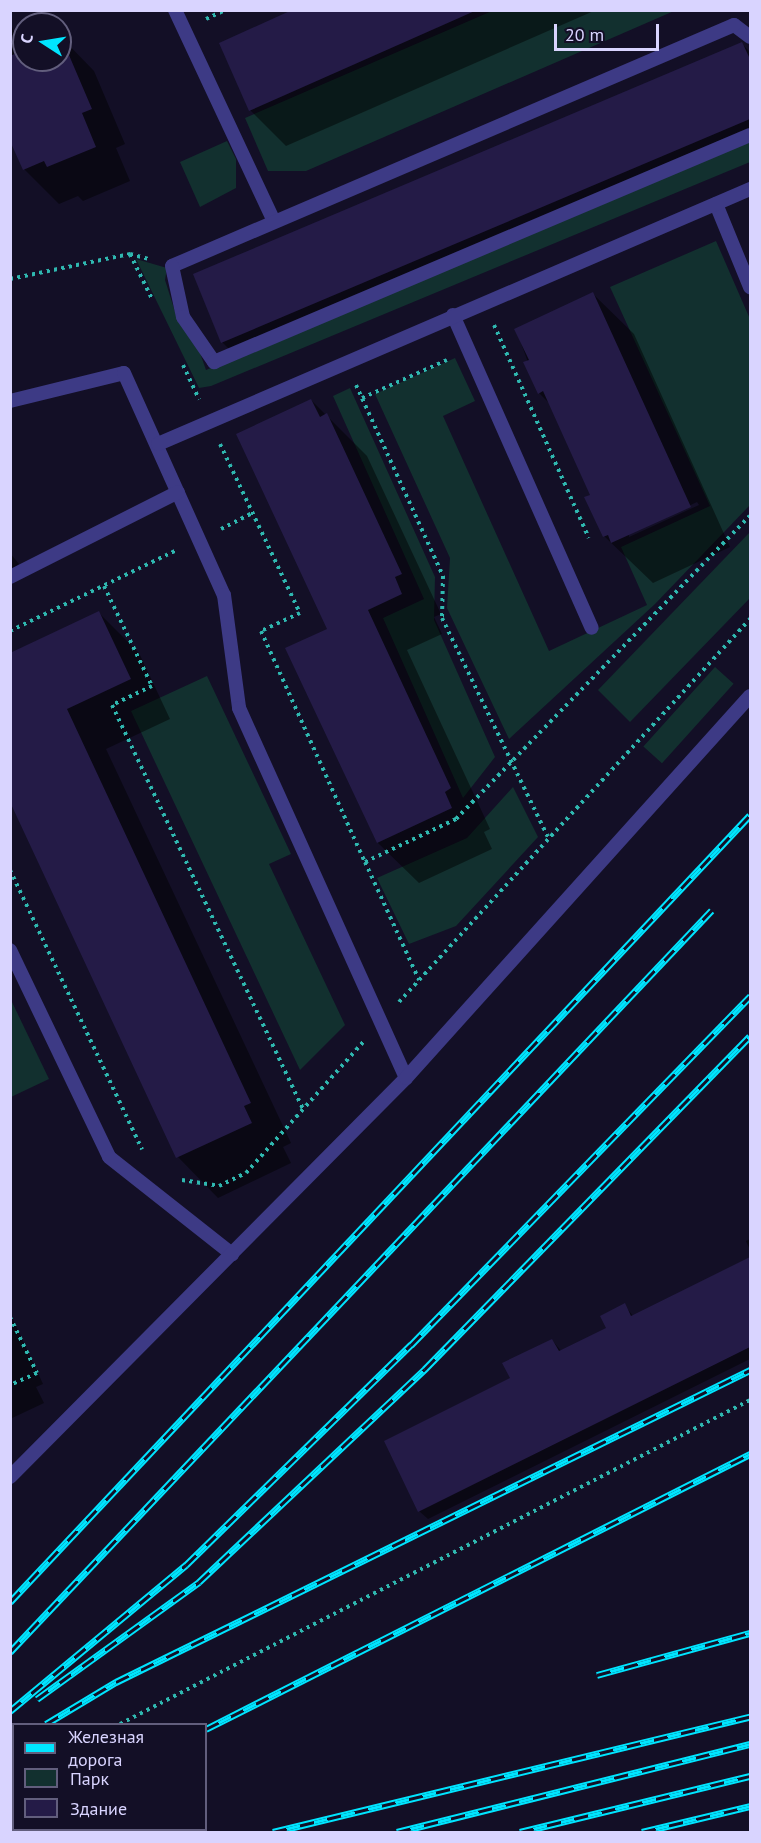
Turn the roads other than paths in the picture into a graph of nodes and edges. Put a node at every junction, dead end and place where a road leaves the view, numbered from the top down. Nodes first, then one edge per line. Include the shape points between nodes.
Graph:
1 (175, 10) edge
2 (750, 37) edge
3 (750, 135) edge
4 (750, 189) edge
5 (716, 204) junction
6 (274, 221) junction
7 (750, 287) edge
8 (453, 315) junction
9 (10, 401) edge
10 (158, 444) junction
11 (178, 492) junction
12 (10, 577) edge
13 (592, 628) dead end
14 (750, 696) edge
15 (10, 950) edge
16 (406, 1078) junction
17 (232, 1254) junction
18 (10, 1477) edge

1 - 6 lane
2 - 6 lane via 734,25
3 - 6 lane via 214,362 183,317 172,266
4 - 5 lane
5 - 7 lane
5 - 8 lane
8 - 10 lane
8 - 13 lane
9 - 10 lane via 124,373
10 - 11 lane
11 - 12 lane
11 - 16 lane via 224,595 239,708
14 - 16 lane
15 - 17 lane via 109,1157
16 - 17 lane
17 - 18 lane

